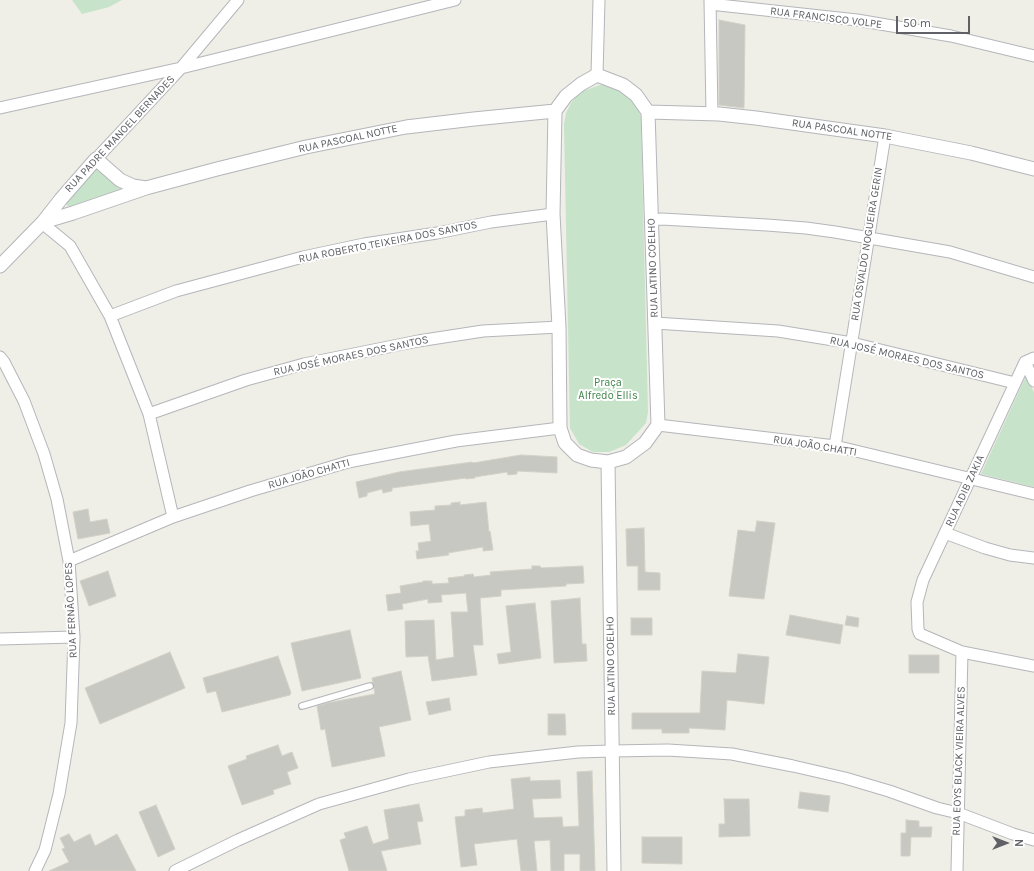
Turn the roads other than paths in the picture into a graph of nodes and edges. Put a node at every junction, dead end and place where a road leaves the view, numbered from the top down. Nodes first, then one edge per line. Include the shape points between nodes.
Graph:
1 (238, 0) edge
2 (455, 0) edge
3 (599, 0) edge
4 (710, 2) edge
5 (1034, 56) edge
6 (181, 68) junction
7 (597, 75) junction
8 (0, 108) edge
9 (555, 111) junction
10 (648, 112) junction
11 (712, 114) junction
12 (885, 136) junction
13 (96, 159) junction
14 (1034, 169) edge
15 (146, 188) junction
16 (553, 214) junction
17 (651, 220) junction
18 (43, 223) junction
19 (868, 238) junction
20 (0, 266) edge
21 (1034, 277) edge
22 (110, 316) junction
23 (655, 322) junction
24 (559, 327) junction
25 (852, 343) junction
26 (0, 357) edge
27 (1030, 360) edge
28 (1034, 381) edge
29 (1015, 383) junction
30 (149, 414) junction
31 (658, 425) junction
32 (560, 428) junction
33 (835, 446) junction
34 (608, 462) junction
35 (971, 479) junction
36 (1034, 494) edge
37 (173, 517) junction
38 (945, 533) junction
39 (1034, 558) edge
40 (69, 561) junction
41 (74, 637) junction
42 (0, 639) edge
43 (962, 652) junction
44 (1034, 666) edge
45 (370, 686) dead end
46 (302, 706) dead end
47 (612, 751) junction
48 (958, 813) junction
49 (1034, 840) edge
50 (35, 871) edge
51 (175, 871) edge
52 (614, 871) edge
53 (957, 871) edge

1 - 6 street, RUA PADRE MANOEL BERNADES
2 - 6 street
3 - 7 street
4 - 5 street, RUA FRANCISCO VOLPE via 857,20 951,36
4 - 11 street
6 - 8 street
6 - 13 street, RUA PADRE MANOEL BERNADES
7 - 9 street via 566,96
7 - 10 street via 623,85 636,95
9 - 15 street, RUA PASCOAL NOTTE via 406,127 306,147
9 - 16 street
10 - 11 street, RUA PASCOAL NOTTE
10 - 17 street, RUA LATINO COELHO
11 - 12 street, RUA PASCOAL NOTTE
12 - 14 street, RUA PASCOAL NOTTE
12 - 19 street, RUA OSVALDO NOGUEIRA GERIN
13 - 15 street, RUA PASCOAL NOTTE via 120,180
13 - 18 street, RUA PADRE MANOEL BERNADES
15 - 18 street, RUA PASCOAL NOTTE
16 - 22 street, RUA ROBERTO TEIXEIRA DOS SANTOS via 364,244 303,257 176,291
16 - 24 street
17 - 19 street via 806,228
17 - 23 street, RUA LATINO COELHO
18 - 20 street, RUA PADRE MANOEL BERNADES
18 - 22 street via 70,246
19 - 21 street via 950,252
19 - 25 street, RUA OSVALDO NOGUEIRA GERIN
22 - 30 street
23 - 25 street, RUA JOSÉ MORAES DOS SANTOS via 778,331
23 - 31 street, RUA LATINO COELHO
24 - 30 street, RUA JOSÉ MORAES DOS SANTOS via 483,332 418,341 304,364 246,380
24 - 32 street
25 - 29 street, RUA JOSÉ MORAES DOS SANTOS
25 - 33 street, RUA OSVALDO NOGUEIRA GERIN
26 - 40 street, RUA FERNÃO LOPES via 24,401 44,454 57,499
27 - 28 street
27 - 29 street, RUA ADIB ZAKIA
29 - 35 street, RUA ADIB ZAKIA
30 - 37 street
31 - 33 street, RUA JOÃO CHATTI
31 - 34 street via 645,443 626,457
32 - 34 street via 566,443 577,455
32 - 37 street, RUA JOÃO CHATTI via 456,441 348,462 250,490
33 - 35 street, RUA JOÃO CHATTI
34 - 47 street, RUA LATINO COELHO
35 - 36 street, RUA JOÃO CHATTI
35 - 38 street, RUA ADIB ZAKIA
37 - 40 street, RUA JOÃO CHATTI
38 - 39 street via 985,548
38 - 43 street, RUA ADIB ZAKIA via 923,580 917,602 919,632
40 - 41 street, RUA FERNÃO LOPES
41 - 42 street
41 - 50 street, RUA FERNÃO LOPES via 71,723 59,794 45,850
43 - 44 street
43 - 48 street, RUA EOYS BLACK VIEIRA ALVES
45 - 46 lane
47 - 48 street via 668,750 732,754 845,778
47 - 51 street via 578,752 489,762 357,793 319,804
47 - 52 street, RUA LATINO COELHO
48 - 49 street
48 - 53 street, RUA EOYS BLACK VIEIRA ALVES

